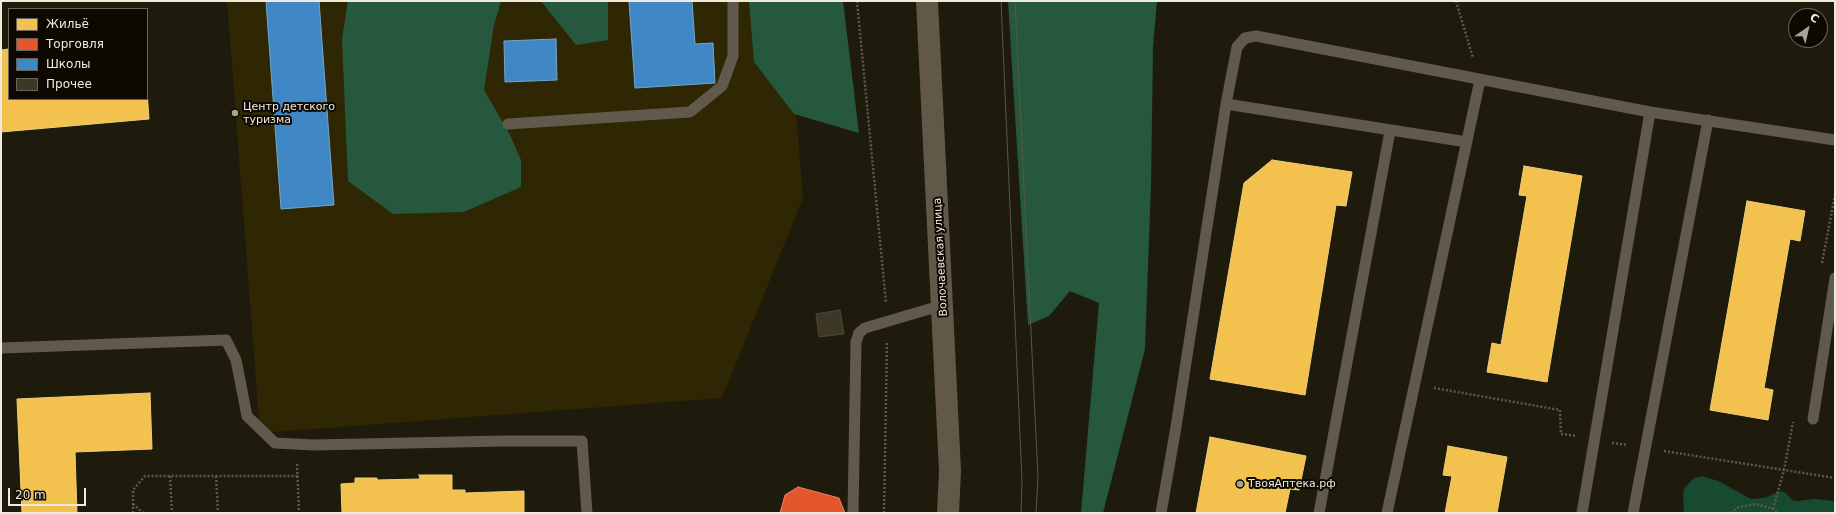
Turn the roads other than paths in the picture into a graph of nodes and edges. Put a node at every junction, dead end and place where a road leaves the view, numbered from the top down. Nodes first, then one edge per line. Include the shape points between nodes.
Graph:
1 (733, 1) edge
2 (927, 1) edge
3 (1480, 80) junction
4 (1226, 104) junction
5 (1650, 112) junction
6 (1708, 120) junction
7 (508, 124) dead end
8 (1390, 131) junction
9 (1835, 140) edge
10 (1467, 142) junction
11 (1835, 278) edge
12 (943, 305) junction
13 (1, 348) edge
14 (1813, 419) dead end
15 (587, 513) edge
16 (853, 513) edge
17 (948, 513) edge
18 (1160, 513) edge
19 (1319, 513) edge
20 (1388, 513) edge
21 (1582, 513) edge
22 (1633, 513) edge

1 - 7 lane via 733,56 722,86 690,112
2 - 12 main road, Волочаевская улица
3 - 4 lane via 1256,36 1245,38 1237,47
3 - 5 lane
3 - 10 lane
4 - 8 lane
4 - 18 lane via 1176,427
5 - 6 lane
5 - 21 lane
6 - 9 lane
6 - 22 lane
8 - 10 lane
8 - 19 lane
10 - 20 lane
11 - 14 lane
12 - 16 lane via 865,328 859,333 856,342
12 - 17 main road, Волочаевская улица via 950,471
13 - 15 lane via 226,340 236,360 247,416 275,443 314,445 582,441

